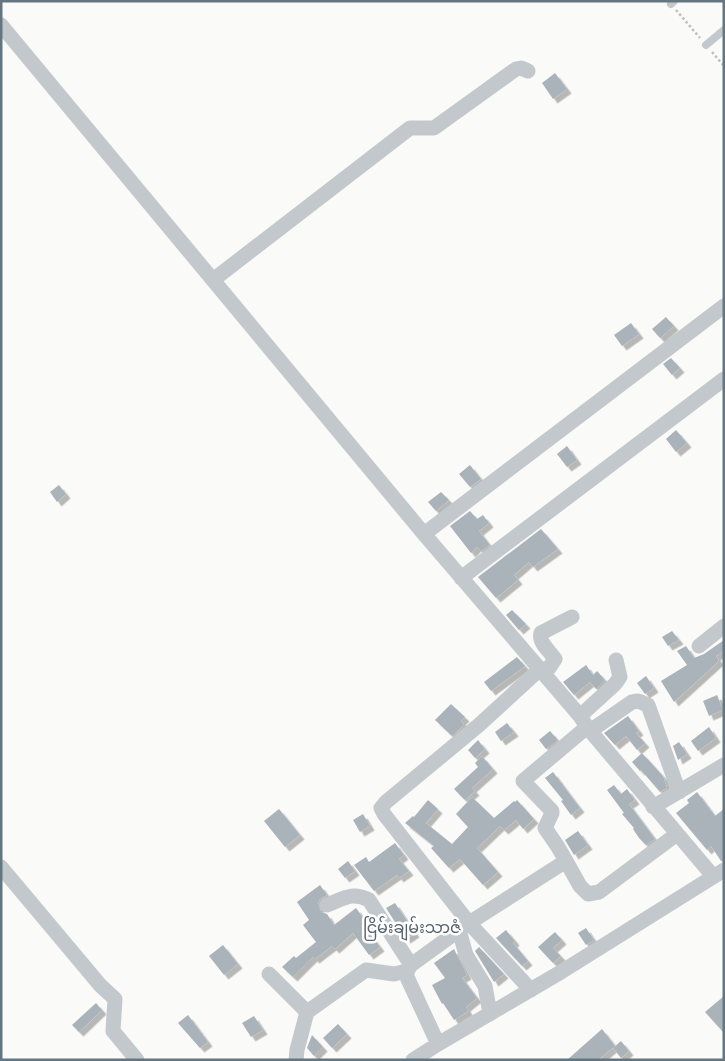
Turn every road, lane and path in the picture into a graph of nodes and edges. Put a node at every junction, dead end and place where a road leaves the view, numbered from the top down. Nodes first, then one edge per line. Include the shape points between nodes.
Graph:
1 (673, 3) edge
2 (1, 25) edge
3 (724, 30) edge
4 (706, 45) junction
5 (724, 66) edge
6 (528, 71) dead end
7 (213, 280) junction
8 (724, 306) edge
9 (724, 379) edge
10 (424, 534) junction
11 (462, 578) junction
12 (572, 617) dead end
13 (724, 626) edge
14 (699, 646) dead end
15 (616, 660) dead end
16 (539, 670) junction
17 (586, 725) junction
18 (724, 765) edge
19 (679, 792) junction
20 (653, 807) junction
21 (677, 834) junction
22 (566, 861) junction
23 (1, 867) edge
24 (718, 873) edge
25 (326, 905) dead end
26 (464, 926) junction
27 (409, 968) junction
28 (269, 974) dead end
29 (531, 990) junction
30 (307, 1012) junction
31 (490, 1014) junction
32 (438, 1044) junction
33 (137, 1060) edge
34 (296, 1060) edge
35 (413, 1060) edge

1 - 4 path
2 - 7 street
3 - 4 lane
4 - 5 path
6 - 7 street via 516,69 434,128 410,128
7 - 10 street
8 - 10 street
9 - 11 street
10 - 11 street
11 - 16 street
12 - 16 street via 541,633 540,641 555,660 549,668
13 - 14 street
15 - 17 street via 620,678
16 - 17 street
16 - 26 street via 381,808
17 - 19 street via 632,702 648,704
17 - 20 street
17 - 22 street via 523,781 552,811 545,828
18 - 19 street
19 - 20 street
20 - 21 street
21 - 22 street via 593,894 588,894 580,886
21 - 24 street
22 - 26 street
23 - 33 street via 115,999 113,1031
24 - 29 street
25 - 27 street via 352,895 368,900
26 - 27 street
26 - 29 street
26 - 31 street via 466,955 485,986
27 - 30 street via 394,974 366,970
27 - 32 street via 407,977
28 - 30 street
29 - 31 street
30 - 34 street
31 - 32 street
32 - 35 street

